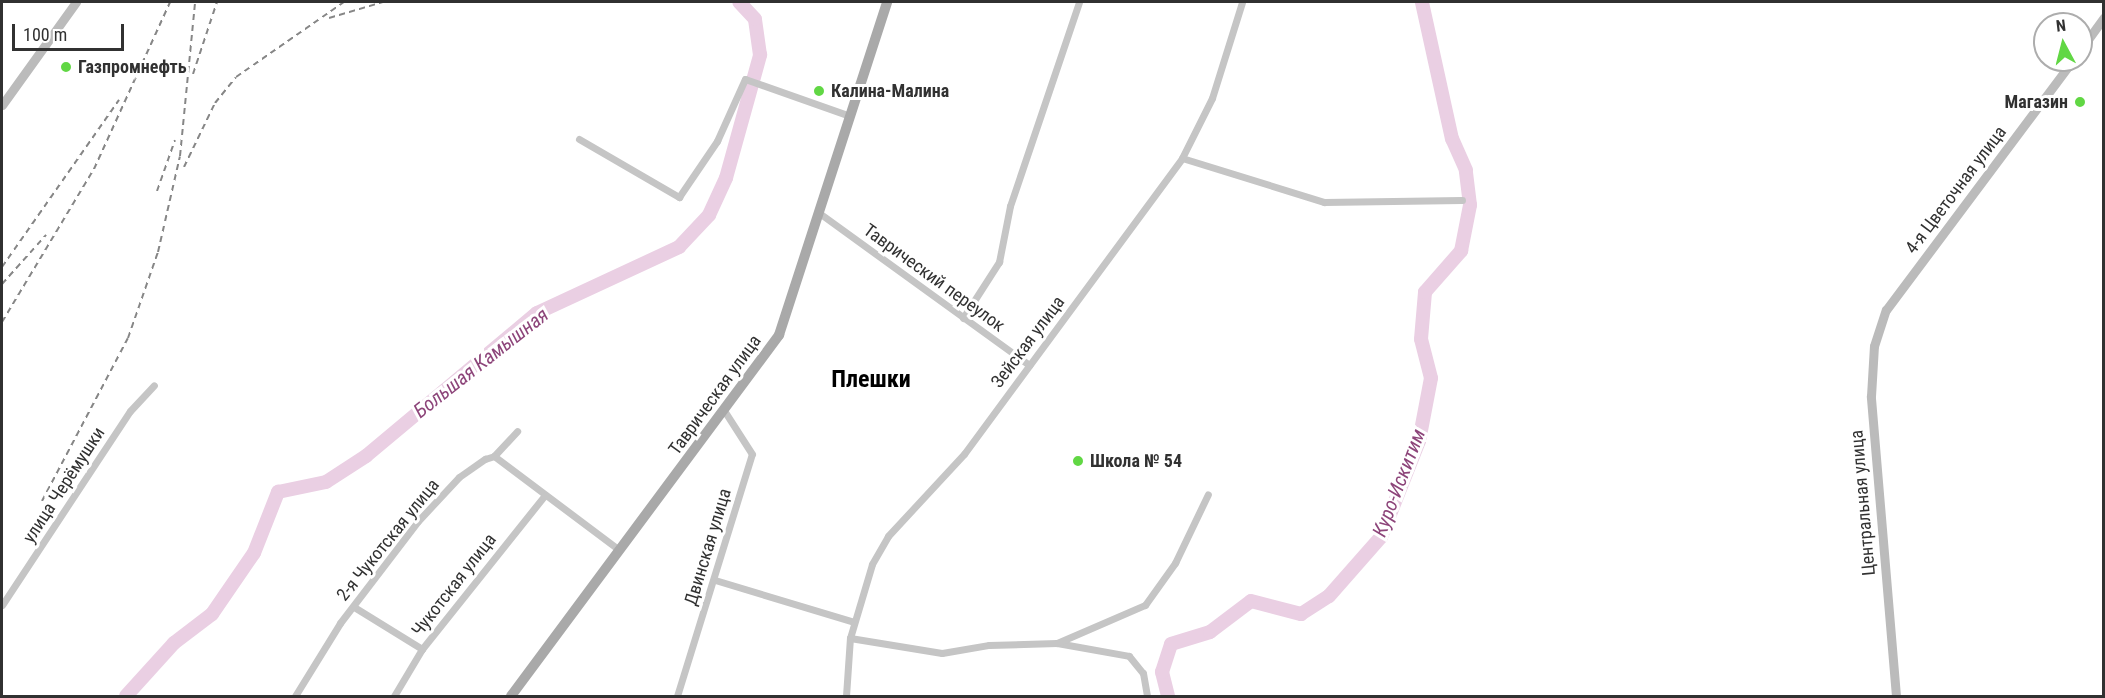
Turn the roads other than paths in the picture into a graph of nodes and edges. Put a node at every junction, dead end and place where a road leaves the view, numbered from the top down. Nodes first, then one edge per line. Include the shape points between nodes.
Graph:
1 (76, 2) edge
2 (887, 2) edge
3 (1079, 2) edge
4 (1242, 2) edge
5 (2103, 17) edge
6 (2093, 32) edge
7 (2064, 72) edge
8 (2, 105) edge
9 (850, 116) junction
10 (579, 140) dead end
11 (1182, 158) junction
12 (1462, 200) dead end
13 (822, 215) junction
14 (1886, 310) joint
15 (963, 318) junction
16 (1029, 365) junction
17 (154, 385) dead end
18 (725, 412) junction
19 (517, 431) dead end
20 (494, 456) junction
21 (1208, 494) dead end
22 (544, 496) junction
23 (618, 549) junction
24 (716, 580) junction
25 (2, 605) edge
26 (354, 607) junction
27 (854, 622) junction
28 (850, 638) junction
29 (1057, 643) junction
30 (422, 649) junction
31 (295, 696) edge
32 (394, 696) edge
33 (511, 696) edge
34 (677, 696) edge
35 (846, 696) edge
36 (1147, 696) edge
37 (1896, 696) edge

1 - 8 street
2 - 9 main road, Таврическая улица
3 - 15 street via 1010,206 999,262
4 - 11 street, Зейская улица via 1212,98
5 - 6 street
7 - 14 street, 4-я Цветочная улица
9 - 10 street via 749,79 679,197
9 - 13 main road, Таврическая улица
11 - 12 street via 1324,202
11 - 16 street, Зейская улица
13 - 15 street, Таврический переулок
13 - 18 main road, Таврическая улица via 779,335
14 - 37 street, Центральная улица via 1871,360 1871,396
15 - 16 street, Таврический переулок
16 - 27 street, Зейская улица via 964,454 888,536 861,592
17 - 25 street, улица Черёмушки via 130,411
18 - 23 main road, Таврическая улица
18 - 24 street, Двинская улица via 752,454
19 - 20 street, 2-я Чукотская улица
20 - 22 street
20 - 26 street, 2-я Чукотская улица via 459,477
21 - 29 street via 1175,563 1145,605
22 - 23 street
22 - 30 street, Чукотская улица
23 - 33 main road, Таврическая улица
24 - 27 street
24 - 34 street, Двинская улица
26 - 30 street
26 - 31 street, 2-я Чукотская улица
27 - 28 street, Зейская улица
28 - 29 street via 942,653
28 - 35 street, Зейская улица
29 - 36 street via 1134,659
30 - 32 street, Чукотская улица

